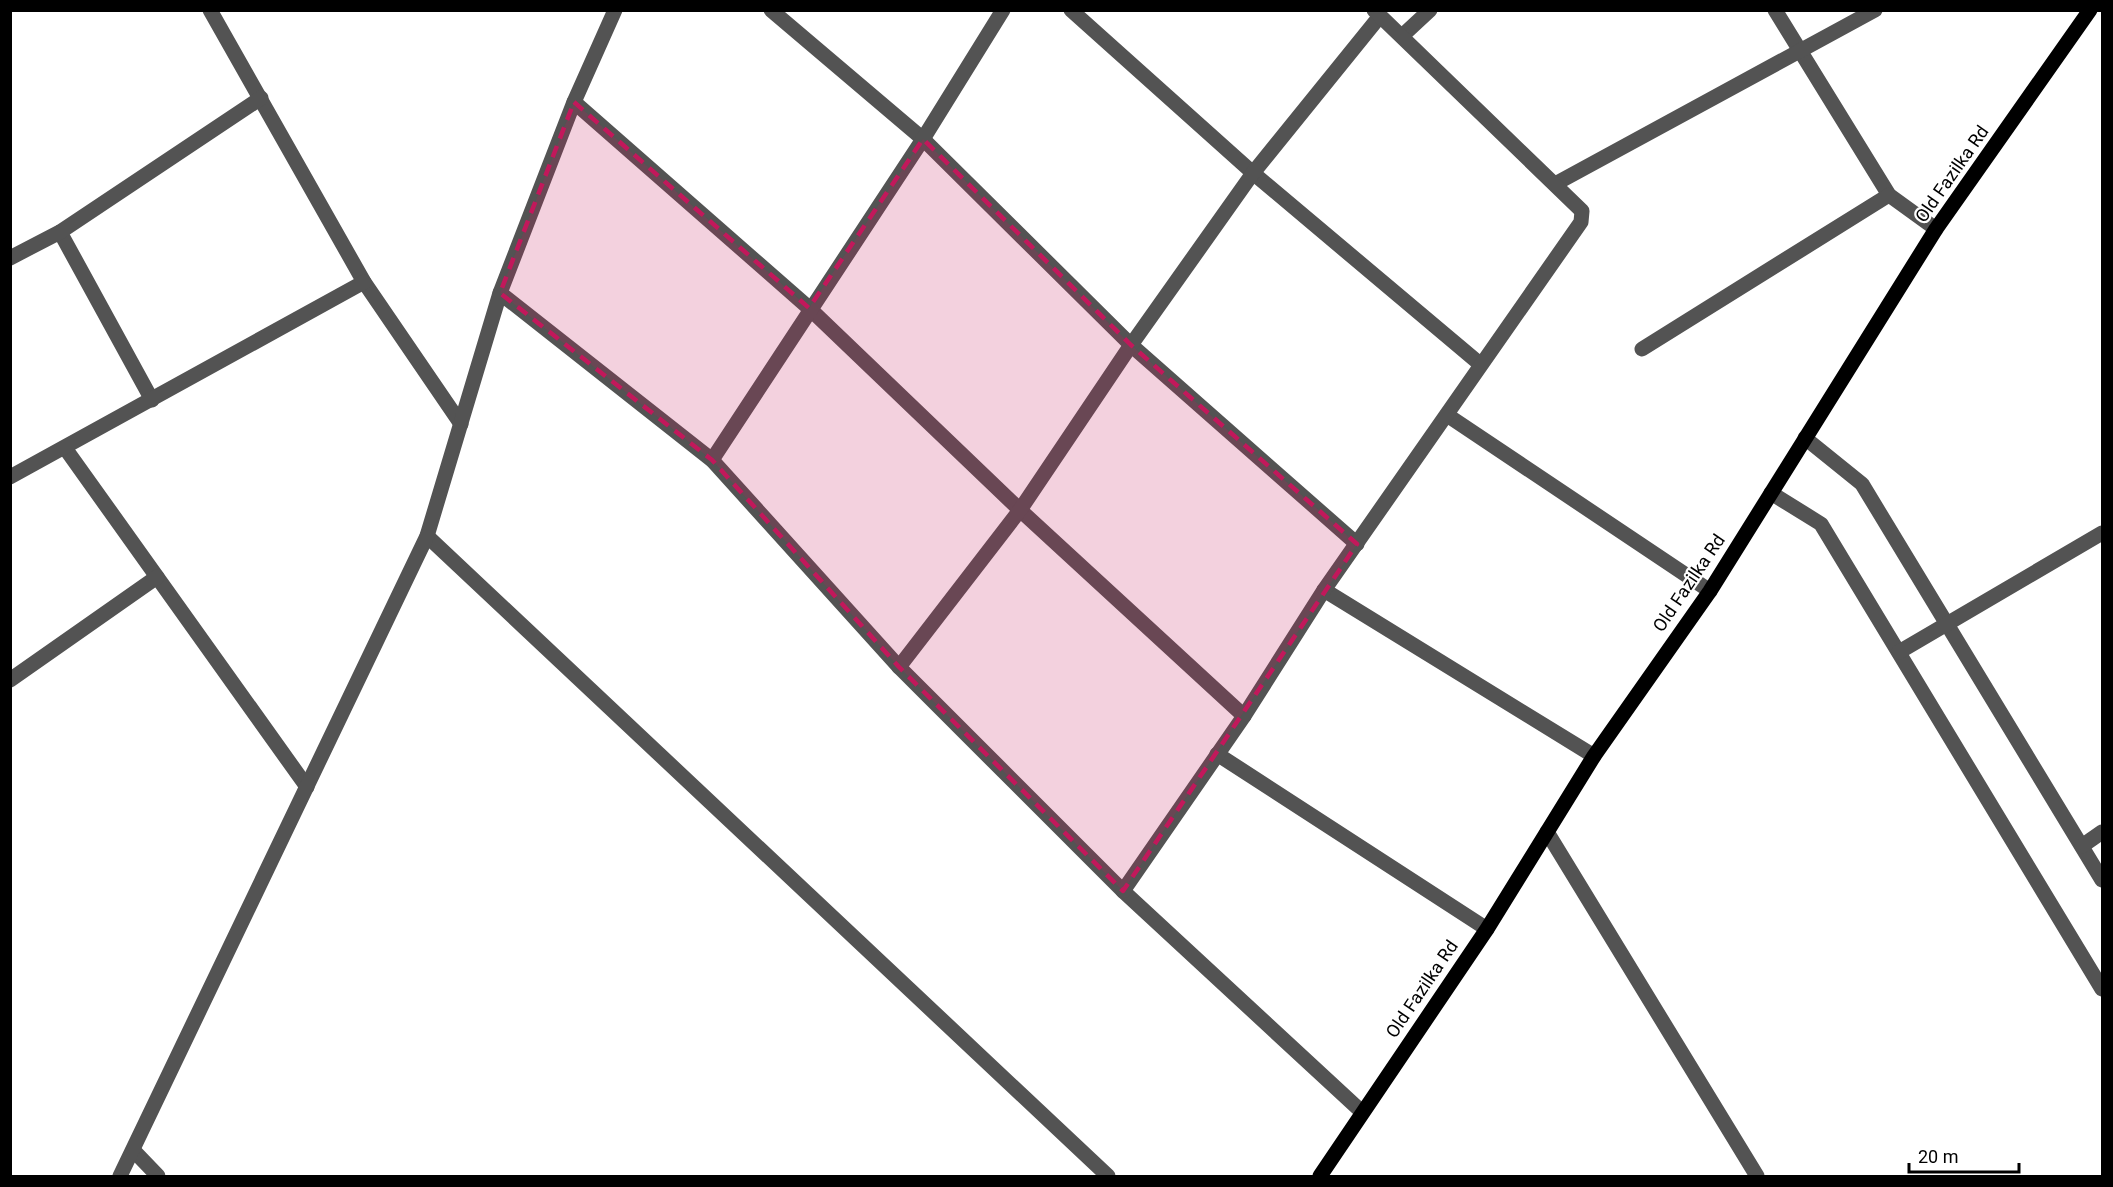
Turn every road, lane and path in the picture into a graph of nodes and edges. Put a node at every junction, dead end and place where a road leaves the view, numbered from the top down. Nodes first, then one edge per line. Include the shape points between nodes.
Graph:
1 (210, 10) edge
2 (615, 10) edge
3 (771, 10) edge
4 (1004, 10) edge
5 (1071, 10) edge
6 (1430, 10) edge
7 (1775, 10) edge
8 (1875, 10) edge
9 (2090, 10) edge
10 (1377, 13) edge
11 (1402, 36) junction
12 (1800, 53) junction
13 (261, 98) junction
14 (574, 102) junction
15 (923, 139) junction
16 (1254, 173) junction
17 (1555, 184) junction
18 (1889, 195) junction
19 (1936, 229) junction
20 (60, 231) junction
21 (10, 258) edge
22 (364, 282) junction
23 (500, 293) junction
24 (809, 308) junction
25 (1131, 345) junction
26 (1641, 349) dead end
27 (1480, 364) junction
28 (152, 400) junction
29 (1447, 416) junction
30 (461, 424) junction
31 (1805, 438) junction
32 (65, 448) junction
33 (712, 460) junction
34 (10, 477) edge
35 (1771, 493) junction
36 (1020, 510) junction
37 (2103, 532) edge
38 (427, 536) junction
39 (1357, 544) junction
40 (157, 577) junction
41 (1324, 590) junction
42 (1710, 591) junction
43 (1947, 624) junction
44 (1899, 652) junction
45 (899, 667) junction
46 (10, 680) edge
47 (1244, 716) junction
48 (1217, 754) junction
49 (1594, 756) junction
50 (307, 787) junction
51 (1547, 832) junction
52 (2103, 832) edge
53 (2082, 846) junction
54 (2103, 880) edge
55 (1123, 891) junction
56 (1486, 928) junction
57 (2103, 989) edge
58 (1362, 1112) junction
59 (133, 1150) junction
60 (120, 1176) edge
61 (158, 1176) edge
62 (1108, 1176) edge
63 (1320, 1176) edge
64 (1757, 1176) edge

1 - 13 street
2 - 14 street
3 - 15 street
4 - 15 street
5 - 16 street
6 - 11 street
7 - 12 street
8 - 12 street
9 - 19 main road, Old Fazilka Rd
10 - 11 street
10 - 16 street
11 - 17 street
12 - 17 street
12 - 18 street
13 - 20 street
13 - 22 street
14 - 23 street
14 - 24 street
15 - 24 street
15 - 25 street
16 - 25 street
16 - 27 street
17 - 27 street via 1582,211 1581,222
18 - 19 street
18 - 26 street
19 - 31 main road, Old Fazilka Rd
20 - 21 street
20 - 28 street
22 - 28 street
22 - 30 street
23 - 30 street
23 - 33 street
24 - 33 street
24 - 36 street
25 - 36 street
25 - 39 street
27 - 29 street
28 - 32 street
29 - 39 street
29 - 42 street
30 - 38 street
31 - 35 main road, Old Fazilka Rd
31 - 43 street via 1862,484
32 - 34 street
32 - 40 street
33 - 45 street
35 - 42 main road, Old Fazilka Rd
35 - 44 street via 1821,524
36 - 45 street
36 - 47 street
37 - 43 street
38 - 50 street
38 - 62 street
39 - 41 street
40 - 46 street
40 - 50 street
41 - 47 street
41 - 49 street
42 - 49 main road, Old Fazilka Rd
43 - 44 street
43 - 53 street
44 - 57 street
45 - 55 street
47 - 48 street
48 - 55 street
48 - 56 street
49 - 51 main road, Old Fazilka Rd
50 - 59 street
51 - 56 main road, Old Fazilka Rd
51 - 64 street
52 - 53 street
53 - 54 street
55 - 58 street
56 - 58 main road, Old Fazilka Rd
58 - 63 main road, Old Fazilka Rd
59 - 60 street
59 - 61 street

